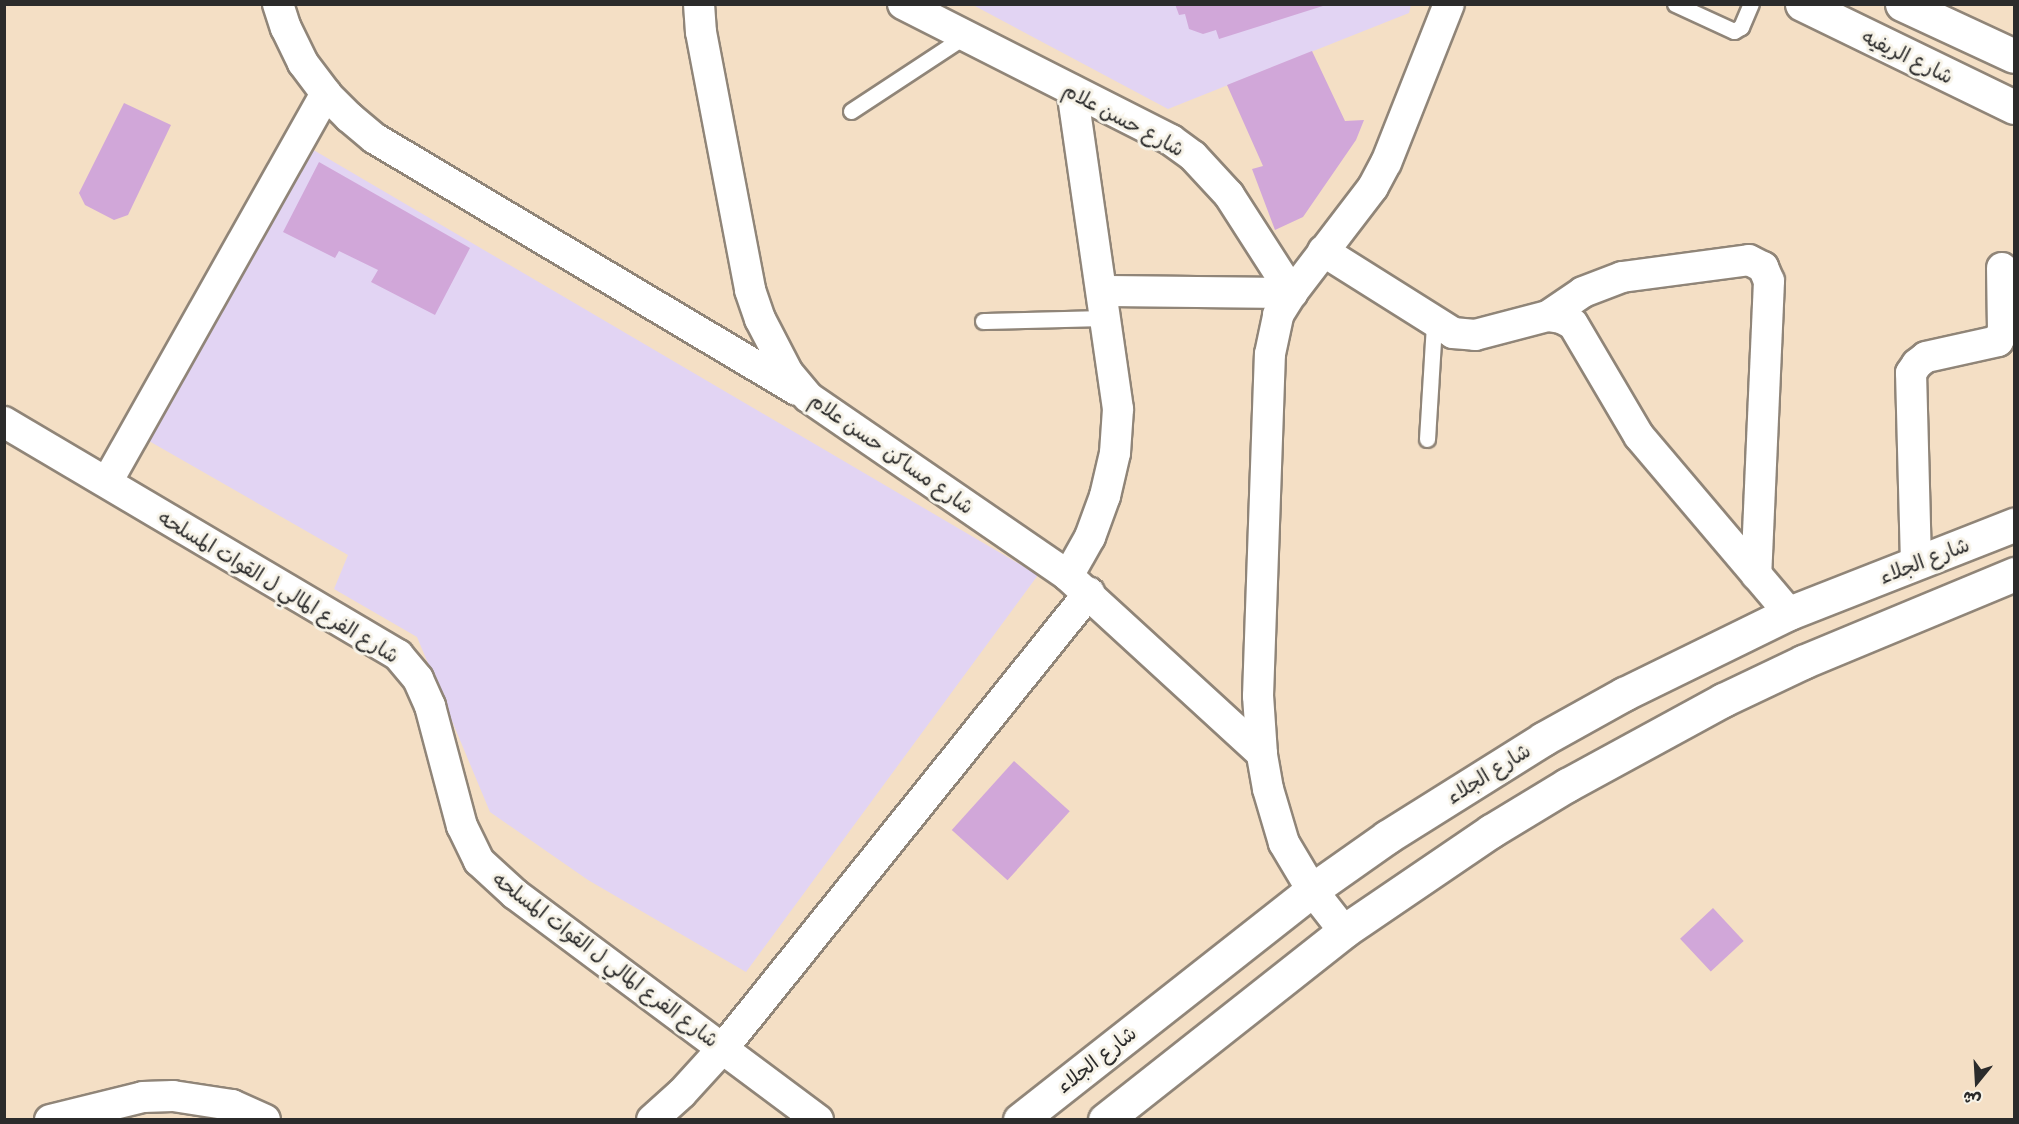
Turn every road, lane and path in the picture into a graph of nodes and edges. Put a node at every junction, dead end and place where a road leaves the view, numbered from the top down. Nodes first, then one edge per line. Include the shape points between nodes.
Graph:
1 (278, 4) edge
2 (699, 4) edge
3 (903, 4) edge
4 (1449, 4) edge
5 (1675, 4) edge
6 (1751, 4) edge
7 (1802, 4) edge
8 (1902, 4) edge
9 (965, 36) junction
10 (2014, 56) edge
11 (1072, 90) junction
12 (326, 94) junction
13 (2014, 107) edge
14 (851, 111) dead end
15 (1323, 251) junction
16 (2002, 268) dead end
17 (1292, 293) junction
18 (1104, 304) junction
19 (1548, 316) junction
20 (983, 321) dead end
21 (1434, 323) junction
22 (808, 397) junction
23 (4, 422) edge
24 (1427, 439) dead end
25 (107, 482) junction
26 (2014, 525) edge
27 (1916, 563) junction
28 (1756, 575) junction
29 (1078, 584) junction
30 (2005, 584) edge
31 (1789, 613) junction
32 (1262, 754) junction
33 (1312, 890) junction
34 (1344, 931) junction
35 (724, 1047) junction
36 (50, 1119) edge
37 (265, 1119) edge
38 (651, 1119) edge
39 (818, 1119) edge
40 (1020, 1119) edge
41 (1105, 1119) edge

1 - 12 street via 303,63
2 - 22 street, شارع مساكن حسن علام via 750,290 773,347
3 - 9 street, شارع حسن علام
4 - 15 street via 1386,163 1373,187
5 - 6 lane via 1734,31 1741,27
7 - 13 street, شارع الريفيه
8 - 10 street
9 - 11 street, شارع حسن علام
9 - 14 lane
11 - 17 street, شارع حسن علام via 1193,156 1229,195
11 - 18 street
12 - 22 street via 374,138
12 - 25 street
15 - 17 street
15 - 21 street
16 - 27 street via 2003,330 1998,341 1926,357 1911,373
17 - 18 street
17 - 32 street via 1278,315 1270,354 1258,696
18 - 20 lane
18 - 29 street via 1118,409 1115,453
19 - 21 street via 1475,335 1454,333
19 - 28 street via 1573,324 1582,335 1639,436
19 - 28 street via 1583,292 1622,277 1749,260 1763,267 1769,281
21 - 24 lane
22 - 29 street, شارع مساكن حسن علام
23 - 25 street, شارع الفرع المالي ل القوات المسلحه
25 - 35 street, شارع الفرع المالي ل القوات المسلحه via 398,655 418,679 430,706 462,826 479,861 515,894
26 - 27 street, شارع الجلاء
27 - 31 street, شارع الجلاء
28 - 31 street
29 - 32 street, شارع مساكن حسن علام
29 - 35 street
30 - 34 street via 1803,662 1644,741 1491,831
31 - 33 street, شارع الجلاء via 1543,739
32 - 33 street via 1284,843
33 - 34 street
33 - 40 street, شارع الجلاء
34 - 41 street
35 - 38 street via 682,1093
35 - 39 street, شارع الفرع المالي ل القوات المسلحه
36 - 37 street via 143,1097 172,1096 232,1105

